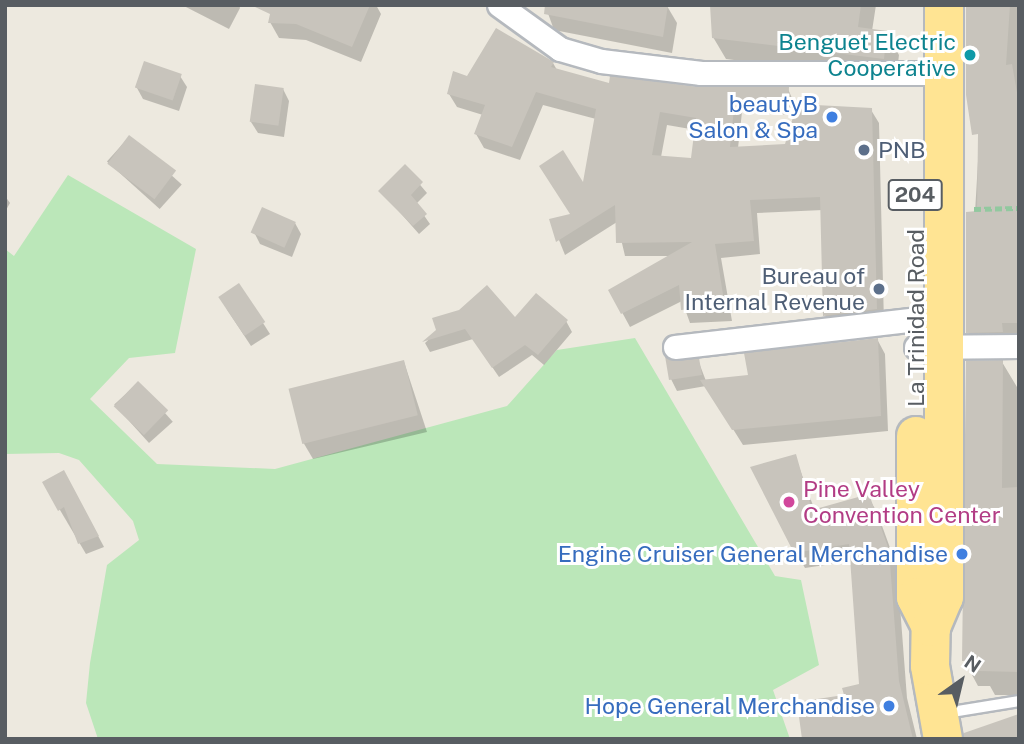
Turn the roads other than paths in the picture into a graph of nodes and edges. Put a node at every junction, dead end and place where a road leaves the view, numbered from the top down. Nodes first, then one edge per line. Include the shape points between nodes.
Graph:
1 (499, 5) edge
2 (919, 5) edge
3 (944, 5) edge
4 (928, 73) junction
5 (928, 332) junction
6 (1019, 345) edge
7 (675, 347) dead end
8 (1019, 701) edge
9 (940, 726) edge

1 - 4 street via 560,49 601,61 701,73
2 - 4 highway, La Trinidad Road / 204
3 - 4 highway, La Trinidad Road / 204
4 - 5 highway, La Trinidad Road / 204
4 - 5 highway, La Trinidad Road / 204 via 941,210
5 - 6 street
5 - 7 street
5 - 9 highway, La Trinidad Road / 204 via 944,597 931,627
8 - 9 lane

